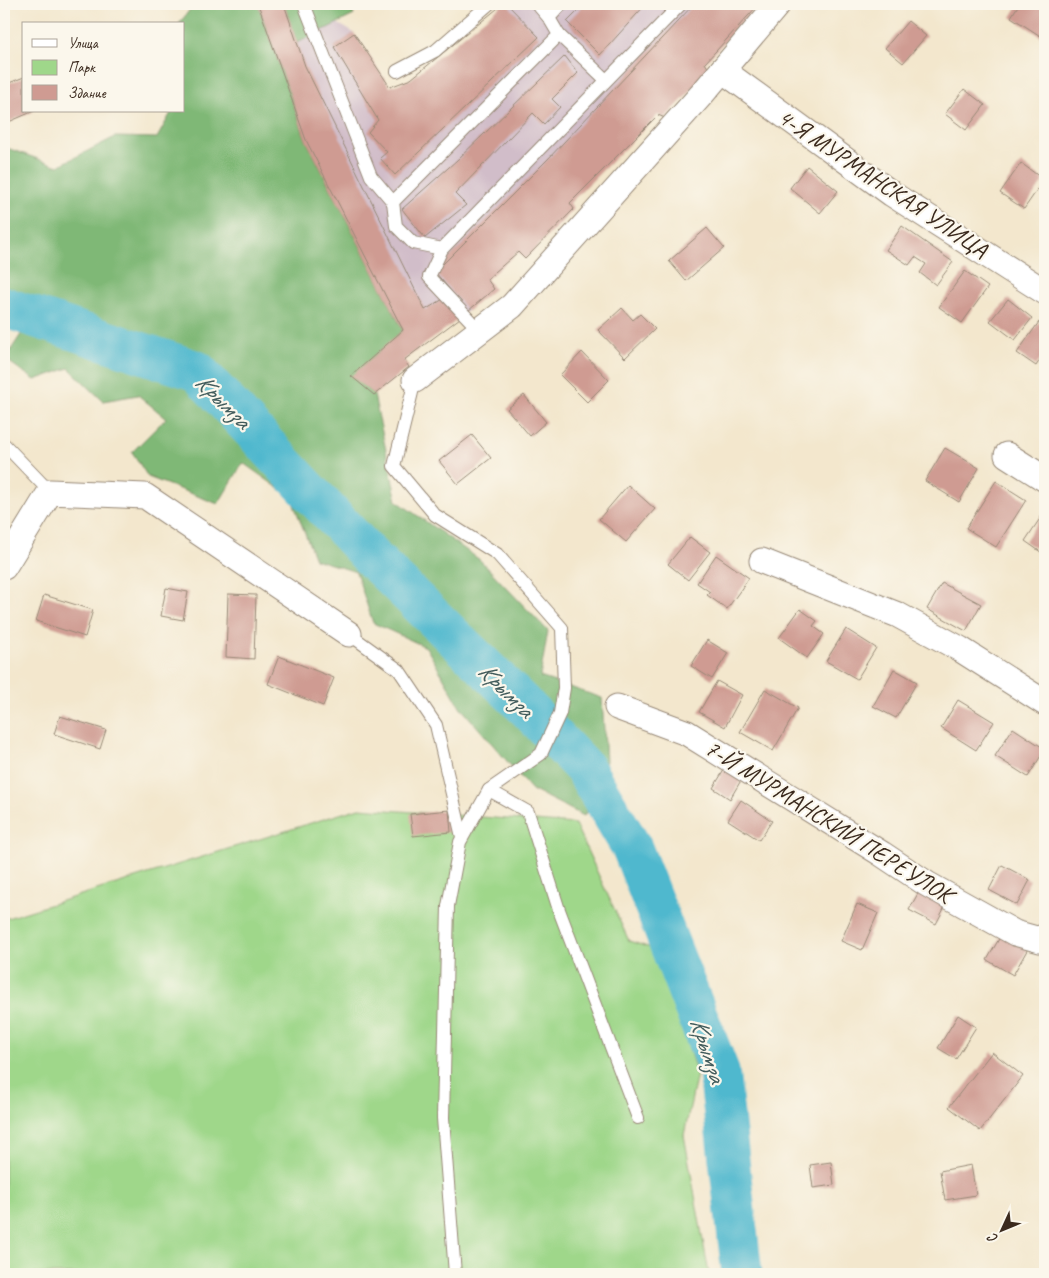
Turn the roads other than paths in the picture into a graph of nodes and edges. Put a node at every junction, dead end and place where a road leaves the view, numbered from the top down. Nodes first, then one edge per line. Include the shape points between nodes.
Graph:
1 (304, 4) edge
2 (489, 4) edge
3 (537, 4) edge
4 (562, 4) edge
5 (681, 4) edge
6 (778, 4) edge
7 (549, 18) junction
8 (560, 35) junction
9 (722, 70) junction
10 (397, 71) dead end
11 (606, 80) junction
12 (393, 202) junction
13 (442, 248) junction
14 (1045, 292) edge
15 (480, 331) junction
16 (415, 380) joint
17 (4, 444) edge
18 (1007, 455) dead end
19 (1045, 479) edge
20 (50, 492) junction
21 (762, 561) dead end
22 (4, 567) edge
23 (348, 634) joint
24 (1045, 704) edge
25 (617, 707) dead end
26 (488, 790) junction
27 (462, 837) junction
28 (1042, 938) edge
29 (638, 1118) dead end
30 (455, 1274) edge

1 - 12 lane via 371,176
2 - 10 lane via 435,51
3 - 7 lane
4 - 7 lane
5 - 11 lane
6 - 9 street
7 - 8 lane
8 - 11 lane
8 - 12 lane
9 - 14 street, 4-Я МУРМАНСКАЯ УЛИЦА via 892,194
9 - 15 street via 512,306
11 - 13 lane
12 - 13 lane via 396,226 413,243
13 - 15 lane via 428,277
15 - 16 street
16 - 26 lane via 394,466 434,515 497,554 562,628 564,688 560,713 541,754
17 - 20 lane
18 - 19 street
20 - 22 street
20 - 23 street via 145,496
21 - 24 street via 898,615 960,649
23 - 27 lane via 399,670 436,725
25 - 28 street, 7-Й МУРМАНСКИЙ ПЕРЕУЛОК via 687,733 927,884 1015,933
26 - 27 lane
26 - 29 lane via 528,812 559,910
27 - 30 lane via 448,906 443,1118

